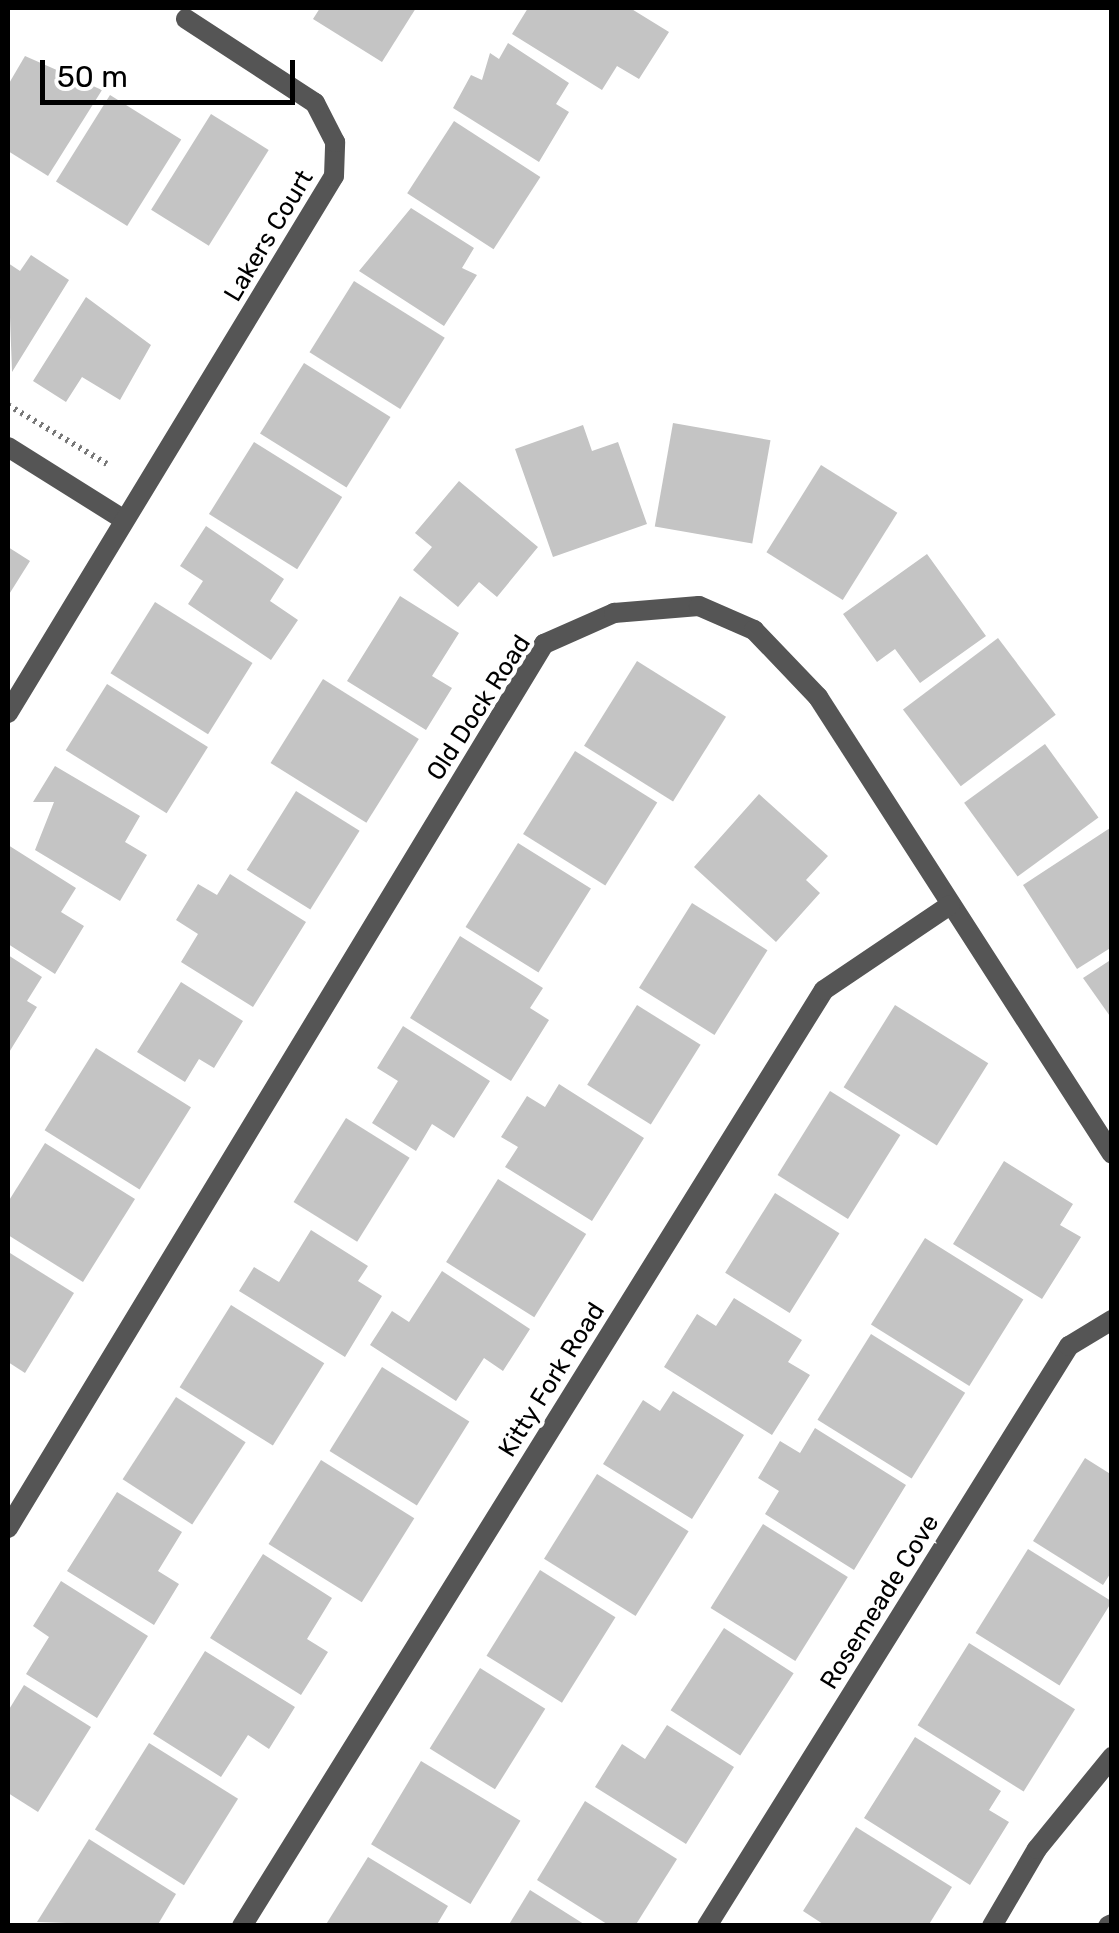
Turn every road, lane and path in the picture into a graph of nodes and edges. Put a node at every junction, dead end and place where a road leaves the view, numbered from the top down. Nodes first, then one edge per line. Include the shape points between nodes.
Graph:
1 (186, 19) dead end
2 (8, 405) edge
3 (8, 448) edge
4 (108, 464) dead end
5 (124, 519) junction
6 (8, 713) edge
7 (950, 905) junction
8 (1112, 1154) edge
9 (1112, 1320) edge
10 (8, 1528) edge
11 (1112, 1757) edge
12 (242, 1926) edge
13 (707, 1926) edge
14 (992, 1926) edge

1 - 5 street, Lakers Court via 304,92 330,128 336,165
2 - 4 path
3 - 5 street
5 - 6 street, Lakers Court
7 - 8 street, Old Dock Road
7 - 10 street, Old Dock Road via 818,697 754,630 699,606 614,613 544,644
7 - 12 street, Kitty Fork Road via 824,990
9 - 13 street, Rosemeade Cove via 1069,1346
11 - 14 street via 1037,1849

